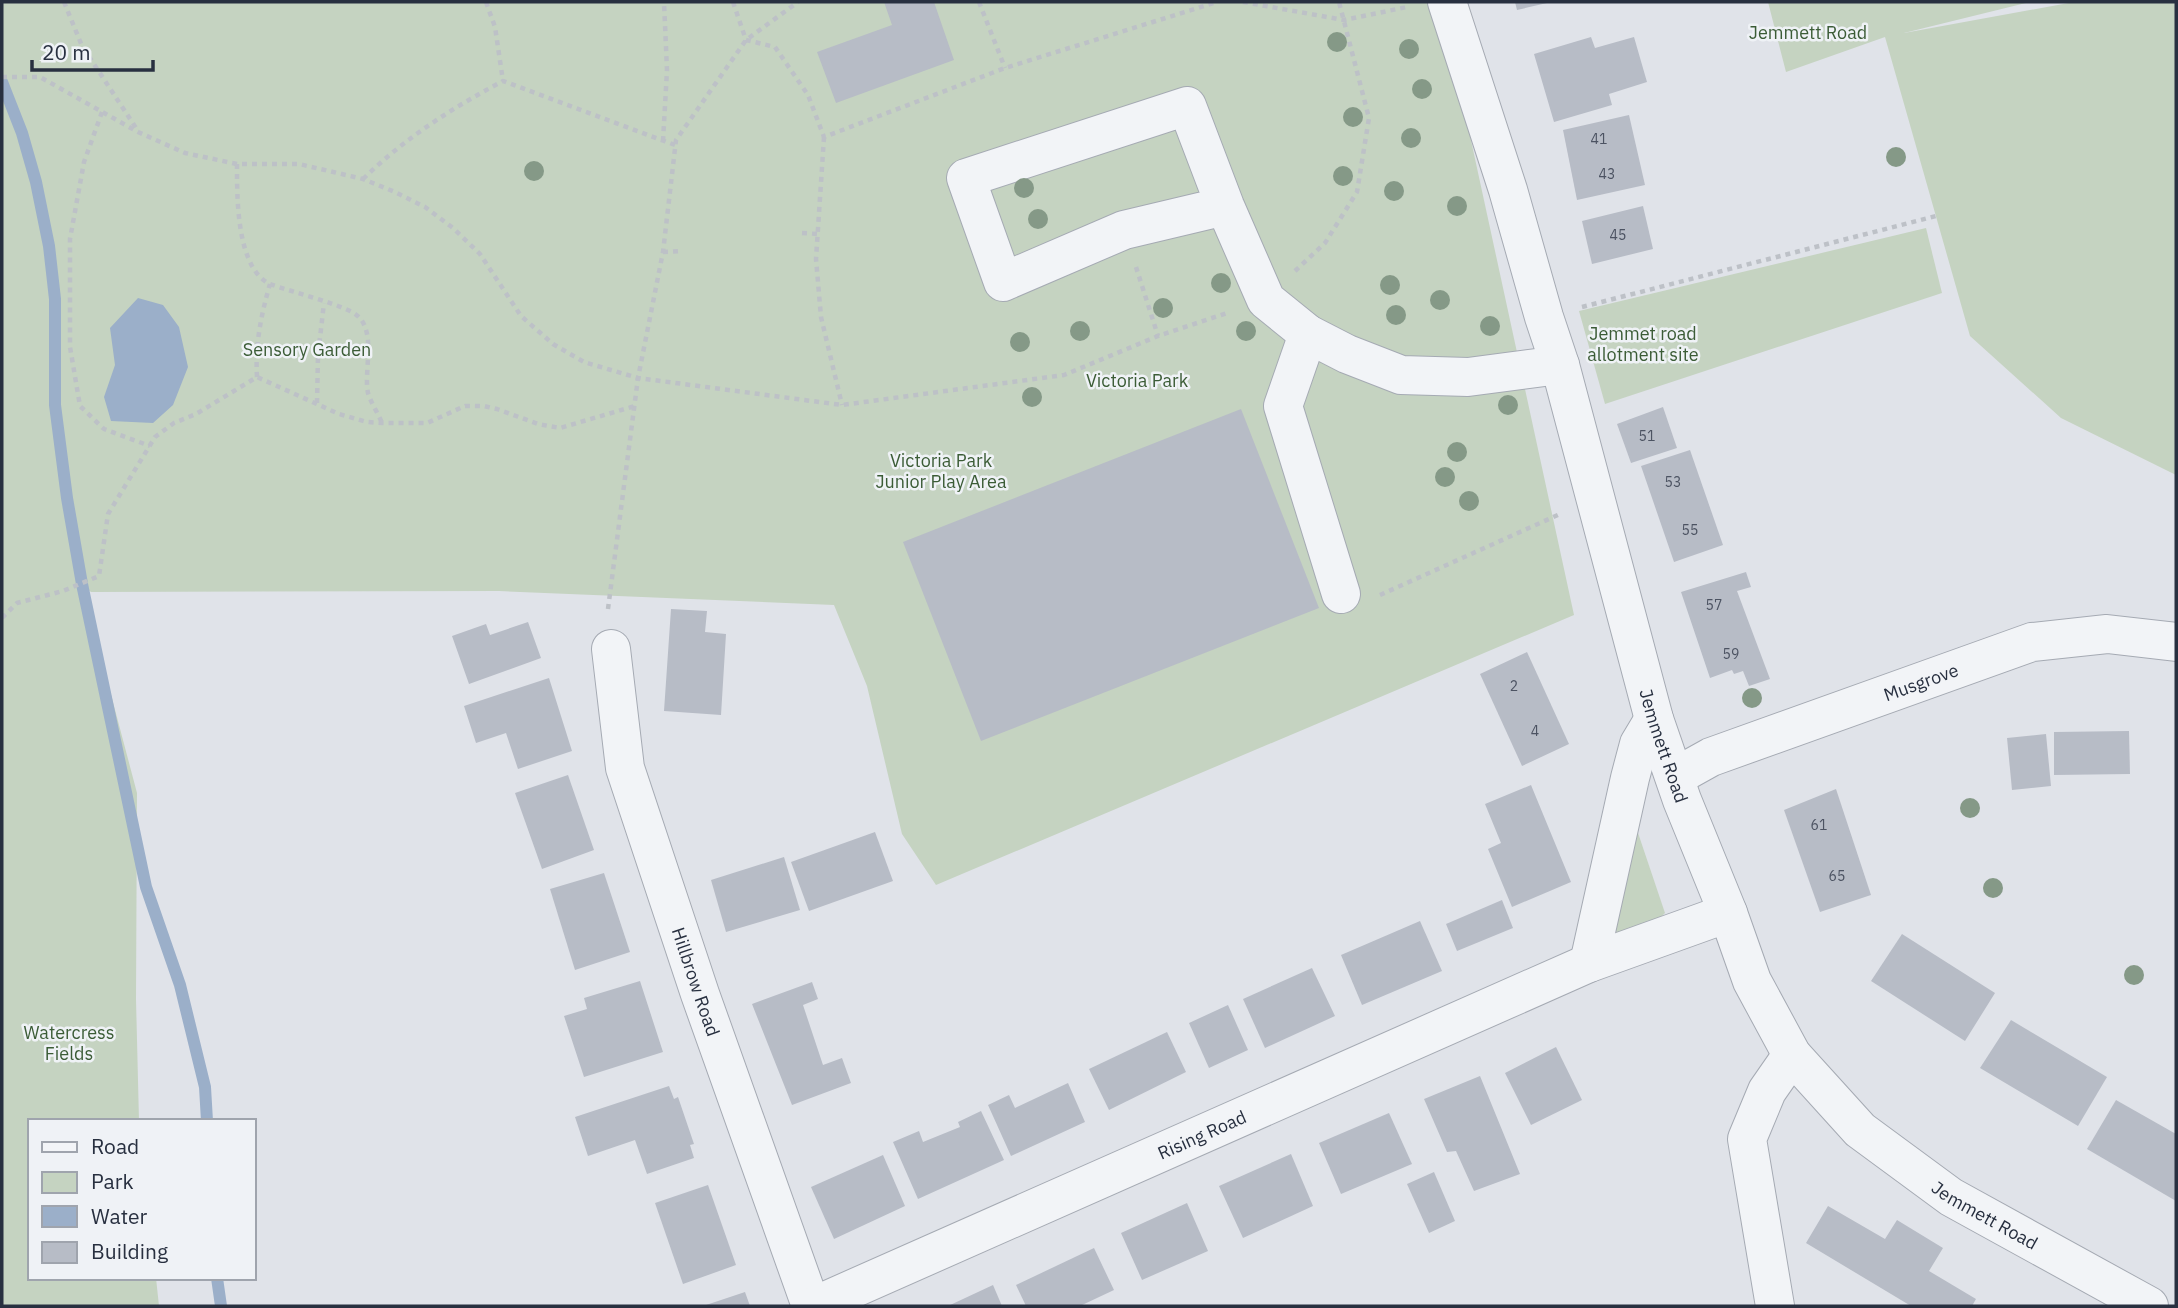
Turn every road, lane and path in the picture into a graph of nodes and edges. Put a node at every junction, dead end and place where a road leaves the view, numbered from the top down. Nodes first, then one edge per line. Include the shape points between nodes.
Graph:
1 (65, 2) edge
2 (486, 2) edge
3 (664, 2) edge
4 (733, 2) edge
5 (798, 2) edge
6 (979, 2) edge
7 (1217, 2) edge
8 (1243, 2) edge
9 (1339, 2) edge
10 (1447, 2) edge
11 (1408, 6) dead end
12 (1344, 20) junction
13 (746, 40) junction
14 (1005, 68) junction
15 (2, 77) edge
16 (503, 81) junction
17 (103, 112) junction
18 (138, 132) junction
19 (824, 138) junction
20 (663, 141) junction
21 (675, 145) junction
22 (237, 164) junction
23 (363, 179) junction
24 (1225, 206) junction
25 (1936, 216) dead end
26 (1124, 230) junction
27 (802, 233) dead end
28 (818, 234) junction
29 (681, 251) dead end
30 (663, 252) junction
31 (270, 284) junction
32 (1266, 300) junction
33 (324, 303) junction
34 (1544, 317) junction
35 (1308, 334) junction
36 (1158, 336) junction
37 (1560, 365) junction
38 (257, 377) junction
39 (638, 378) junction
40 (317, 404) junction
41 (842, 405) junction
42 (635, 406) junction
43 (383, 424) junction
44 (150, 446) junction
45 (1596, 498) junction
46 (1341, 594) joint
47 (2, 618) edge
48 (2176, 642) edge
49 (611, 649) joint
50 (1654, 719) junction
51 (1675, 777) junction
52 (1728, 913) junction
53 (1589, 963) junction
54 (1792, 1055) junction
55 (812, 1306) edge
56 (1776, 1306) edge
57 (2149, 1306) edge

1 - 18 path via 82,46
2 - 16 path via 495,27
3 - 20 path
4 - 13 path
5 - 13 path
6 - 14 path
7 - 14 path
8 - 12 path
9 - 12 path
10 - 34 street, Jemmett Road
11 - 12 path
12 - 32 path via 1369,118 1357,192 1325,243
13 - 19 path via 775,47 808,94
13 - 21 path
14 - 19 path
15 - 17 path via 40,77
16 - 20 path
16 - 23 path via 418,131
17 - 18 path
17 - 44 path via 84,162 69,239 70,347 80,406 104,429
18 - 22 path via 185,153
19 - 28 path
20 - 21 path
21 - 30 path
22 - 23 path via 299,164
22 - 31 path via 241,235 254,268
23 - 39 path via 425,207 453,228 480,254 521,316 553,344 584,362
24 - 26 street
24 - 26 street via 1187,106 966,178 1003,282
24 - 32 street
25 - 34 path
26 - 36 path
27 - 28 path
28 - 41 path via 821,317
29 - 30 path
30 - 39 path
31 - 33 path
31 - 38 path via 259,329
32 - 35 street
32 - 36 path
33 - 40 path
33 - 43 path via 355,313 365,328 369,395
34 - 37 street, Jemmett Road
35 - 37 street via 1401,375 1468,377
35 - 46 street via 1283,406
36 - 41 path via 1064,375
37 - 45 street, Jemmett Road
38 - 40 path
38 - 44 path via 174,423
39 - 41 path
39 - 42 path
40 - 43 path via 350,418
42 - 43 path via 560,428 484,406 466,406 427,423
42 - 49 path via 607,608
44 - 47 path via 108,514 99,576 17,603
45 - 46 path via 1354,606
45 - 50 street, Jemmett Road
48 - 51 street, Musgrove via 2106,634 2032,642 1711,757
49 - 55 street, Hillbrow Road via 625,768
50 - 51 street, Jemmett Road
50 - 53 street via 1639,744
51 - 52 street, Jemmett Road
52 - 53 street, Rising Road
52 - 54 street, Jemmett Road via 1752,981
53 - 55 street, Rising Road
54 - 56 street via 1767,1091 1747,1139
54 - 57 street, Jemmett Road via 1860,1130 1951,1197

